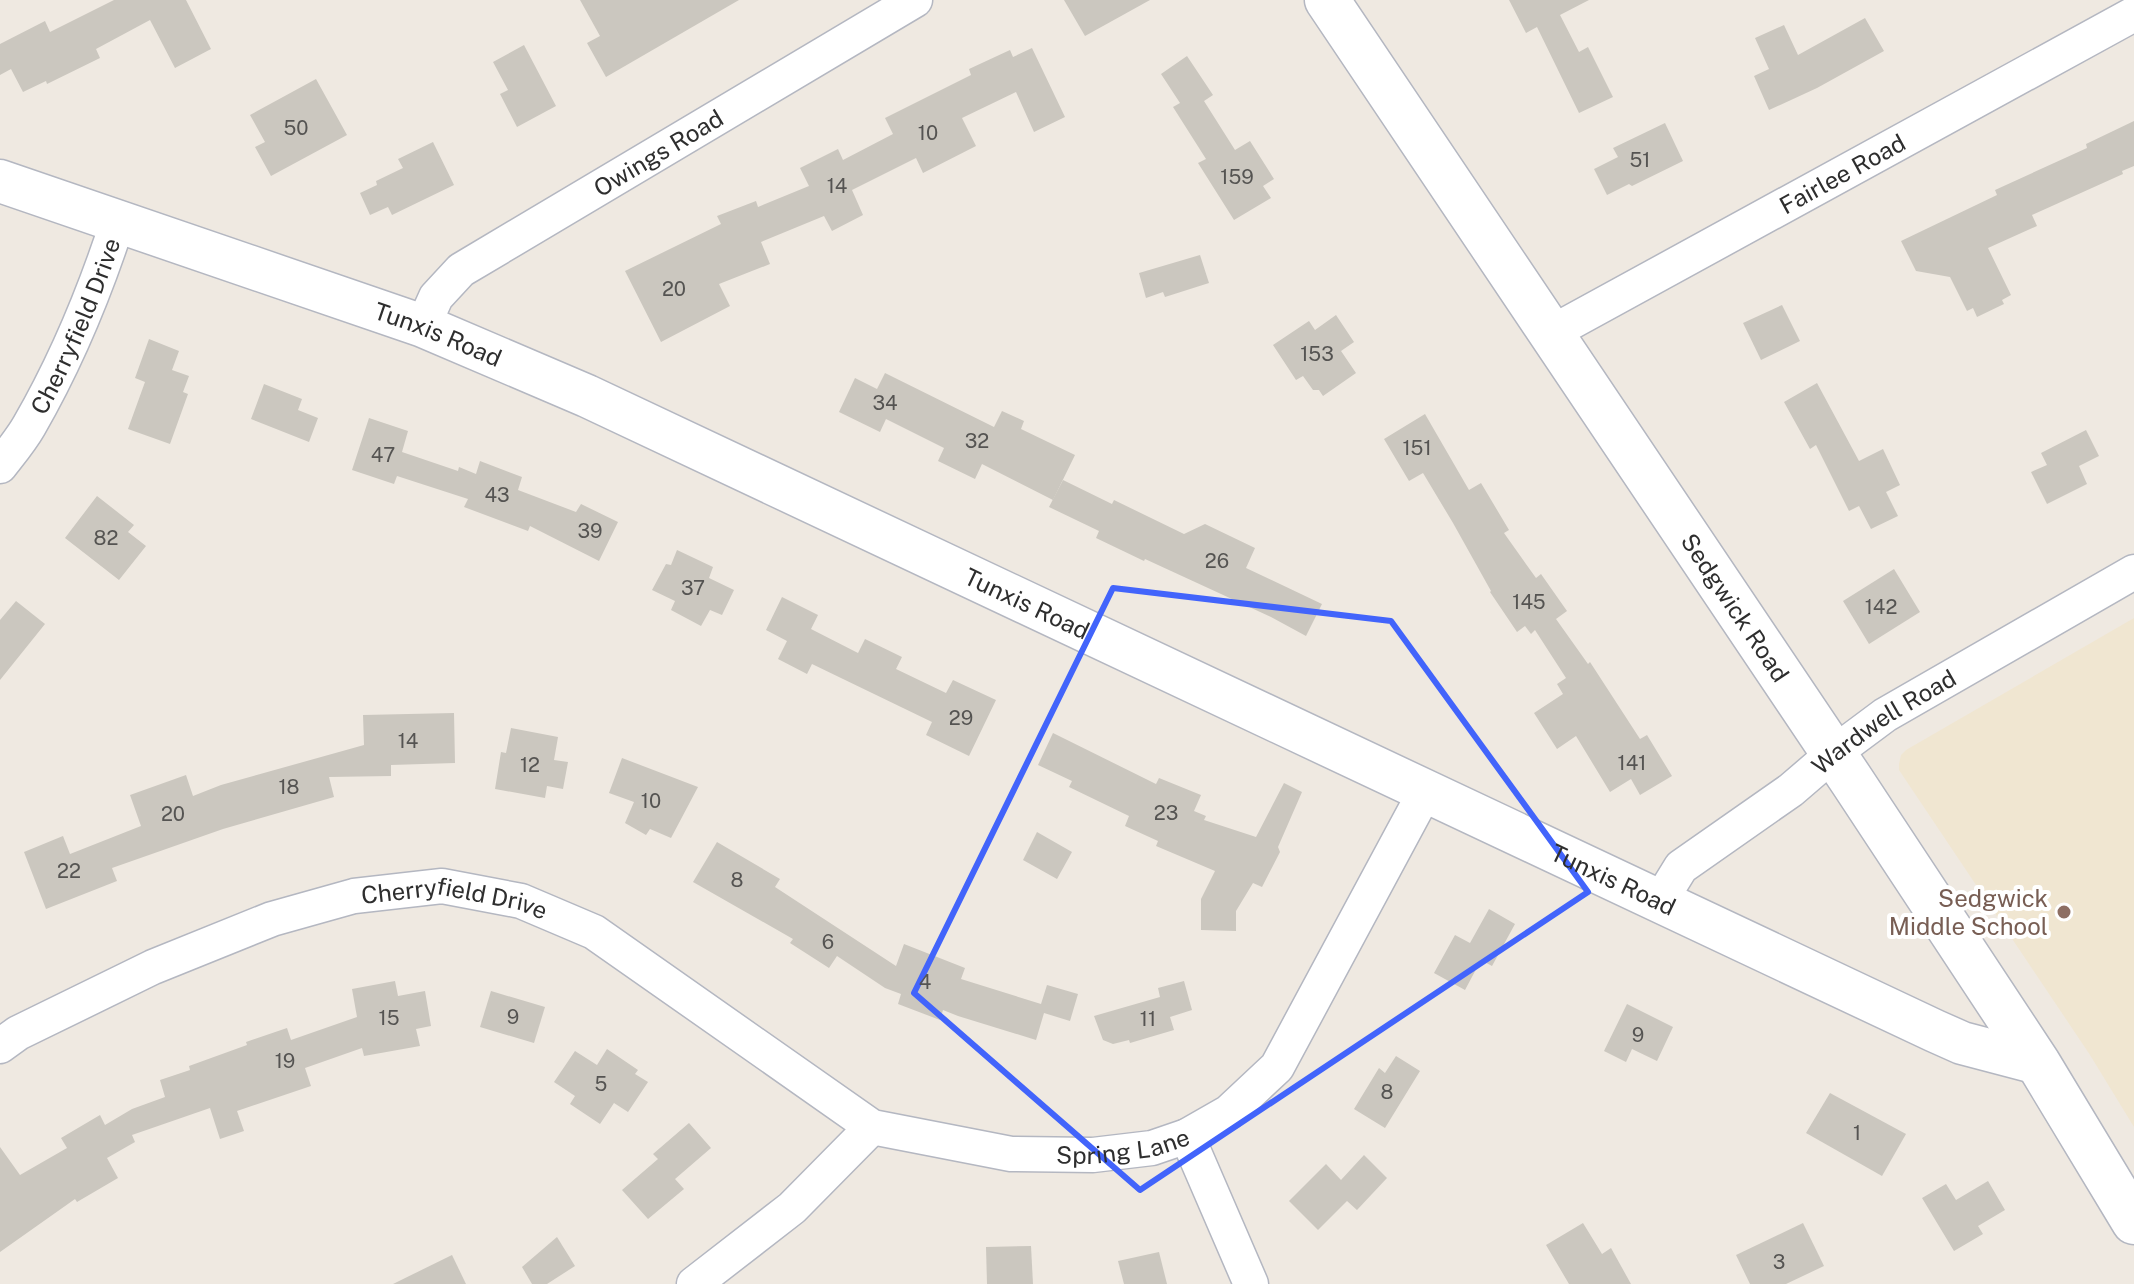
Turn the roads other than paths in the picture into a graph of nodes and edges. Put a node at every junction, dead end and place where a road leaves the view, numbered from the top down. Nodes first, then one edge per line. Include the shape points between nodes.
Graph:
1 (915, 0) edge
2 (1327, 0) edge
3 (2134, 14) edge
4 (0, 181) edge
5 (118, 221) junction
6 (423, 326) junction
7 (1551, 333) junction
8 (0, 466) edge
9 (2134, 572) edge
10 (1834, 753) junction
11 (1425, 792) junction
12 (1660, 901) junction
13 (0, 1046) edge
14 (2038, 1063) junction
15 (872, 1127) junction
16 (1187, 1136) junction
17 (2134, 1222) edge
18 (694, 1284) edge
19 (1251, 1284) edge

1 - 6 street, Owings Road via 461,270 436,297
2 - 7 main road, Sedgwick Road
3 - 7 street, Fairlee Road
4 - 5 street, Tunxis Road
5 - 6 street, Tunxis Road
5 - 8 street, Cherryfield Drive via 63,360 28,428
6 - 11 street, Tunxis Road via 587,396
7 - 10 main road, Sedgwick Road
9 - 10 street, Wardwell Road via 1885,715
10 - 12 street, Wardwell Road via 1681,867
10 - 14 main road, Sedgwick Road
11 - 12 street, Tunxis Road
11 - 16 street, Spring Lane via 1277,1067 1229,1112
12 - 14 street, Tunxis Road via 1962,1043
13 - 15 street, Cherryfield Drive via 153,967 272,919 354,896 442,886 521,901 594,932
14 - 17 main road, Sedgwick Road
15 - 16 street, Spring Lane via 1011,1154 1093,1155 1152,1148
15 - 18 street via 792,1208
16 - 19 street

